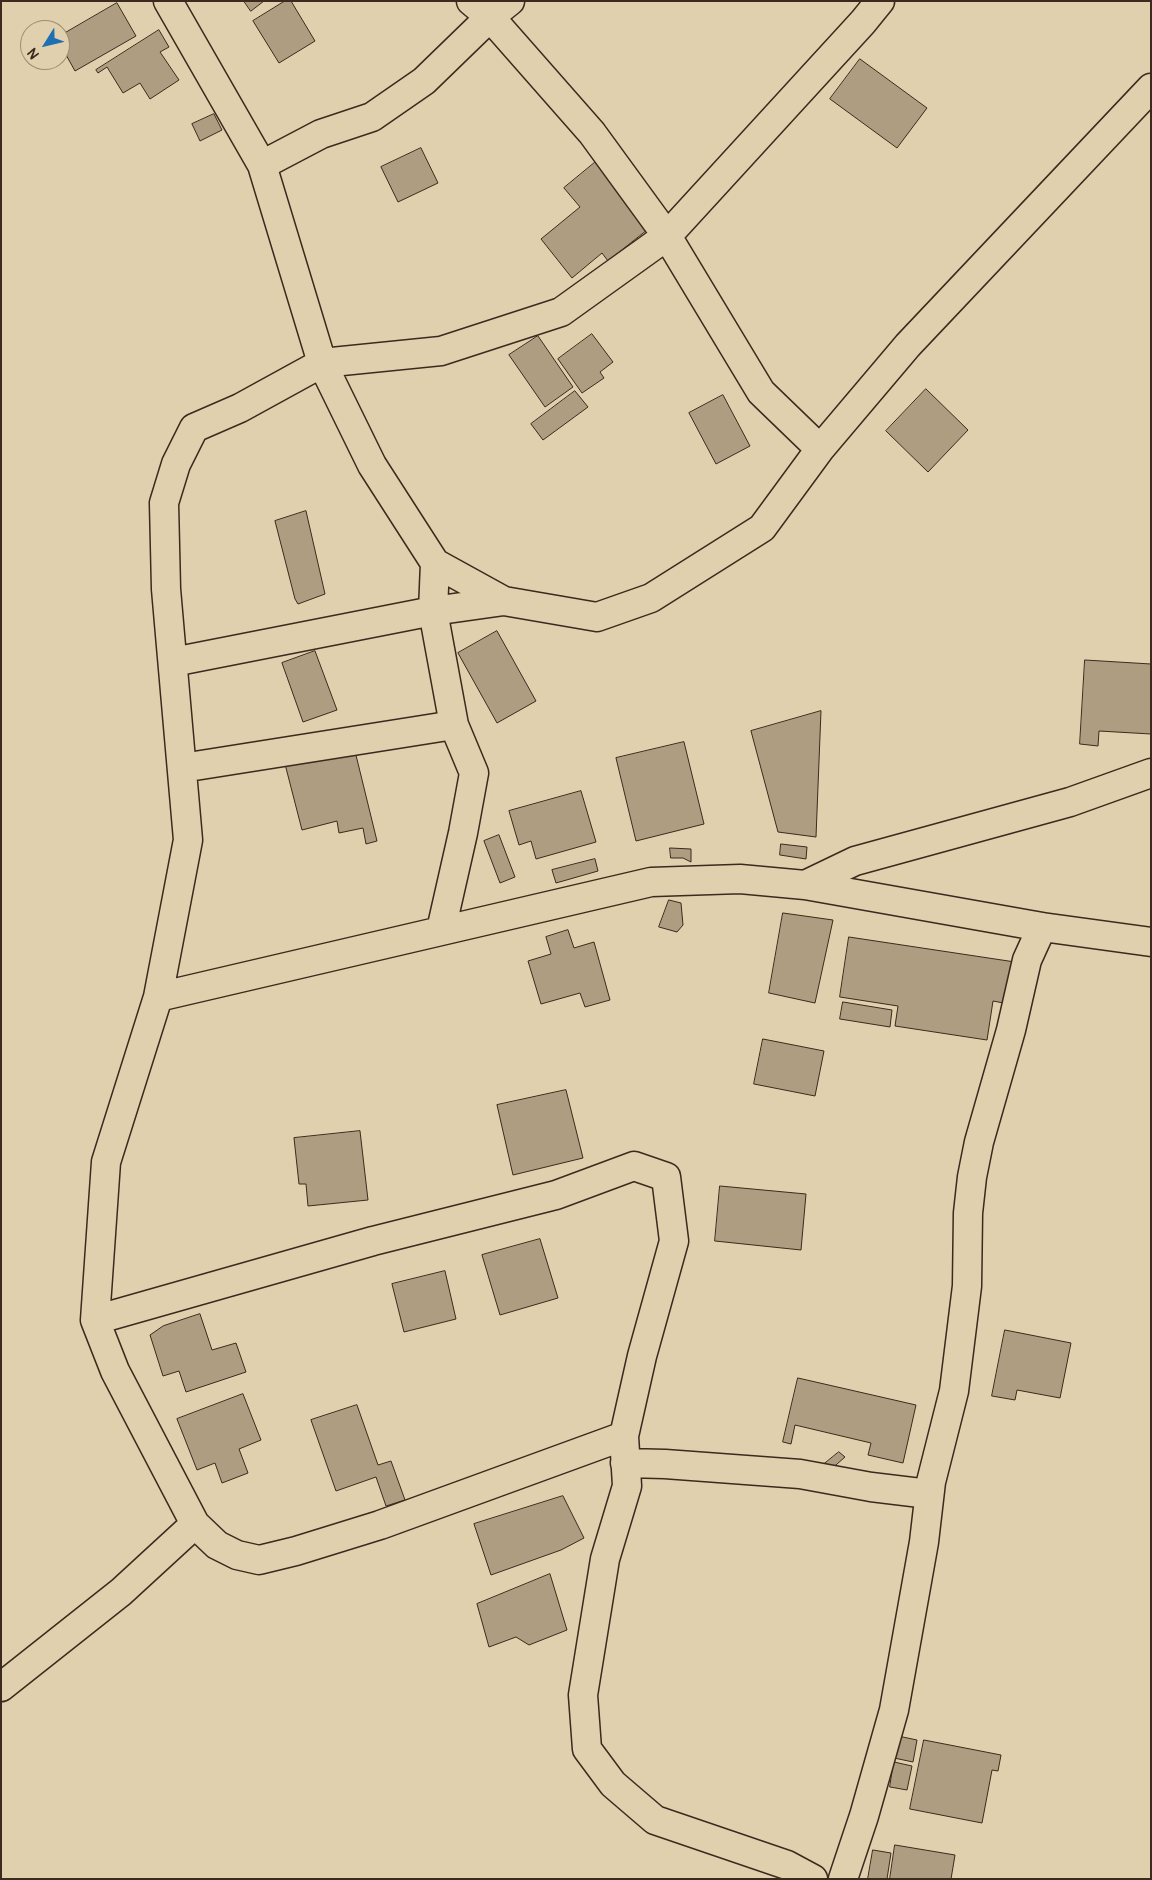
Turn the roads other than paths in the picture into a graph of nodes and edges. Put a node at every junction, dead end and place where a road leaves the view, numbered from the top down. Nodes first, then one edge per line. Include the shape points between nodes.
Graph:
1 (168, 1) edge
2 (880, 1) edge
3 (490, 7) edge
4 (1151, 88) edge
5 (262, 165) junction
6 (667, 236) junction
7 (322, 363) junction
8 (820, 449) junction
9 (435, 563) junction
10 (504, 601) junction
11 (433, 611) junction
12 (173, 662) junction
13 (454, 725) junction
14 (182, 768) junction
15 (1151, 773) edge
16 (805, 885) junction
17 (1042, 928) junction
18 (441, 930) junction
19 (1151, 942) edge
20 (158, 997) junction
21 (95, 1320) junction
22 (624, 1436) junction
23 (626, 1463) junction
24 (929, 1494) junction
25 (195, 1524) junction
26 (1, 1687) edge
27 (813, 1879) edge
28 (844, 1879) edge

1 - 5 street
2 - 6 street
3 - 5 street via 424,82 372,117 321,134
3 - 6 street via 592,133
4 - 8 street via 908,345
5 - 7 street
6 - 7 street via 561,312 441,351
6 - 8 street via 761,392
7 - 9 street via 372,465
7 - 12 street via 240,408 194,428 176,464 164,503 166,589
8 - 10 street via 762,528 651,598 597,617
9 - 10 street
9 - 11 street
10 - 11 street
11 - 12 street
11 - 13 street
12 - 14 street
13 - 14 street
13 - 18 street via 474,773
14 - 20 street via 188,840
15 - 16 street via 1070,802 855,862
16 - 17 street
16 - 18 street via 740,878 651,882
17 - 19 street
17 - 24 street via 1027,960 972,1177 967,1286 954,1391
18 - 20 street
20 - 21 street via 106,1162
21 - 22 street via 372,1241 556,1196 634,1166 666,1178 674,1241
21 - 25 street via 115,1371
22 - 23 street
22 - 25 street via 380,1525 259,1560 237,1555 217,1545
23 - 24 street via 800,1474
23 - 27 street via 627,1486 605,1559 583,1695 587,1749 613,1784 654,1820 788,1865
24 - 28 street via 924,1542 894,1710
25 - 26 street via 121,1592

